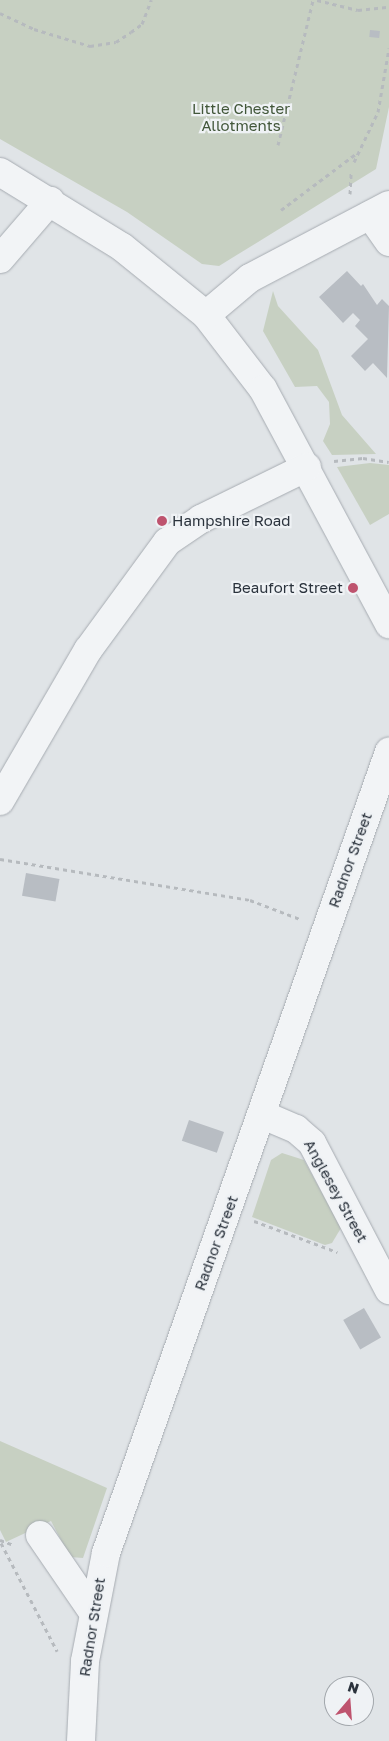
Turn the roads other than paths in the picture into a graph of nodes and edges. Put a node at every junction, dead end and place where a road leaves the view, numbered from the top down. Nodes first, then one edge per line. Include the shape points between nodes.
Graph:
1 (0, 172) edge
2 (50, 202) junction
3 (379, 210) edge
4 (389, 242) edge
5 (0, 259) edge
6 (206, 315) junction
7 (307, 467) junction
8 (389, 624) edge
9 (389, 752) edge
10 (0, 801) edge
11 (263, 1115) junction
12 (383, 1278) edge
13 (40, 1535) dead end
14 (92, 1611) junction
15 (81, 1741) edge

1 - 2 street
2 - 5 street
2 - 6 street via 157,272
3 - 4 street
3 - 6 street via 250,278
6 - 7 street via 254,376
7 - 8 street
7 - 10 street via 201,519 167,542 88,650
9 - 11 street, Radnor Street
11 - 12 street, Anglesey Street via 308,1137
11 - 14 street, Radnor Street via 106,1553
13 - 14 street
14 - 15 street, Radnor Street

